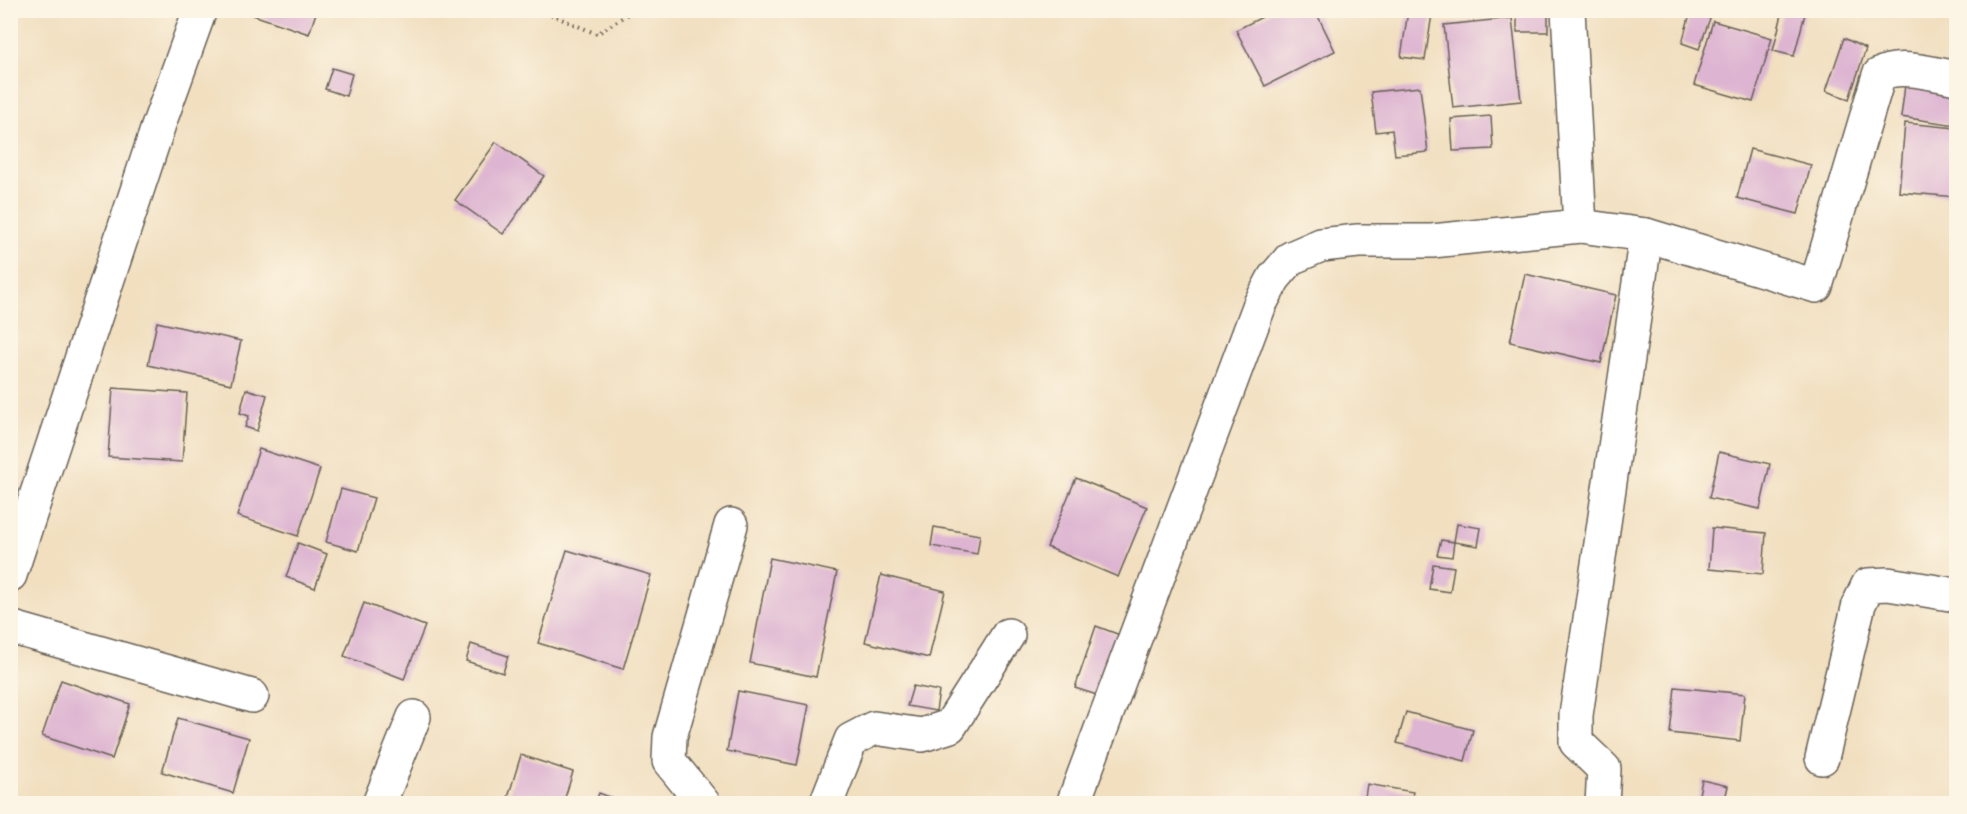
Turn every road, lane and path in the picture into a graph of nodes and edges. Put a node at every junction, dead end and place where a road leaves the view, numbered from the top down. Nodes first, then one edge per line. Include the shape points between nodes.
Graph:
1 (200, 10) edge
2 (540, 10) edge
3 (634, 10) edge
4 (1568, 10) edge
5 (1956, 78) edge
6 (1580, 226) junction
7 (1646, 235) junction
8 (731, 525) dead end
9 (10, 575) edge
10 (1956, 595) edge
11 (10, 627) edge
12 (1008, 634) dead end
13 (252, 696) dead end
14 (414, 717) dead end
15 (1822, 758) dead end
16 (379, 804) edge
17 (704, 804) edge
18 (826, 804) edge
19 (1073, 804) edge
20 (1602, 804) edge

1 - 9 street
2 - 3 path via 597,34
4 - 6 street
5 - 7 street via 1898,69 1879,75 1816,286
6 - 7 street
6 - 19 street via 1432,241 1321,244 1291,258 1260,304
7 - 20 street via 1576,715 1576,742 1604,769
8 - 17 street via 670,737 669,761
10 - 15 street via 1888,584 1868,585 1859,604
11 - 13 street
12 - 18 street via 950,726 922,735 874,728 851,740
14 - 16 street

